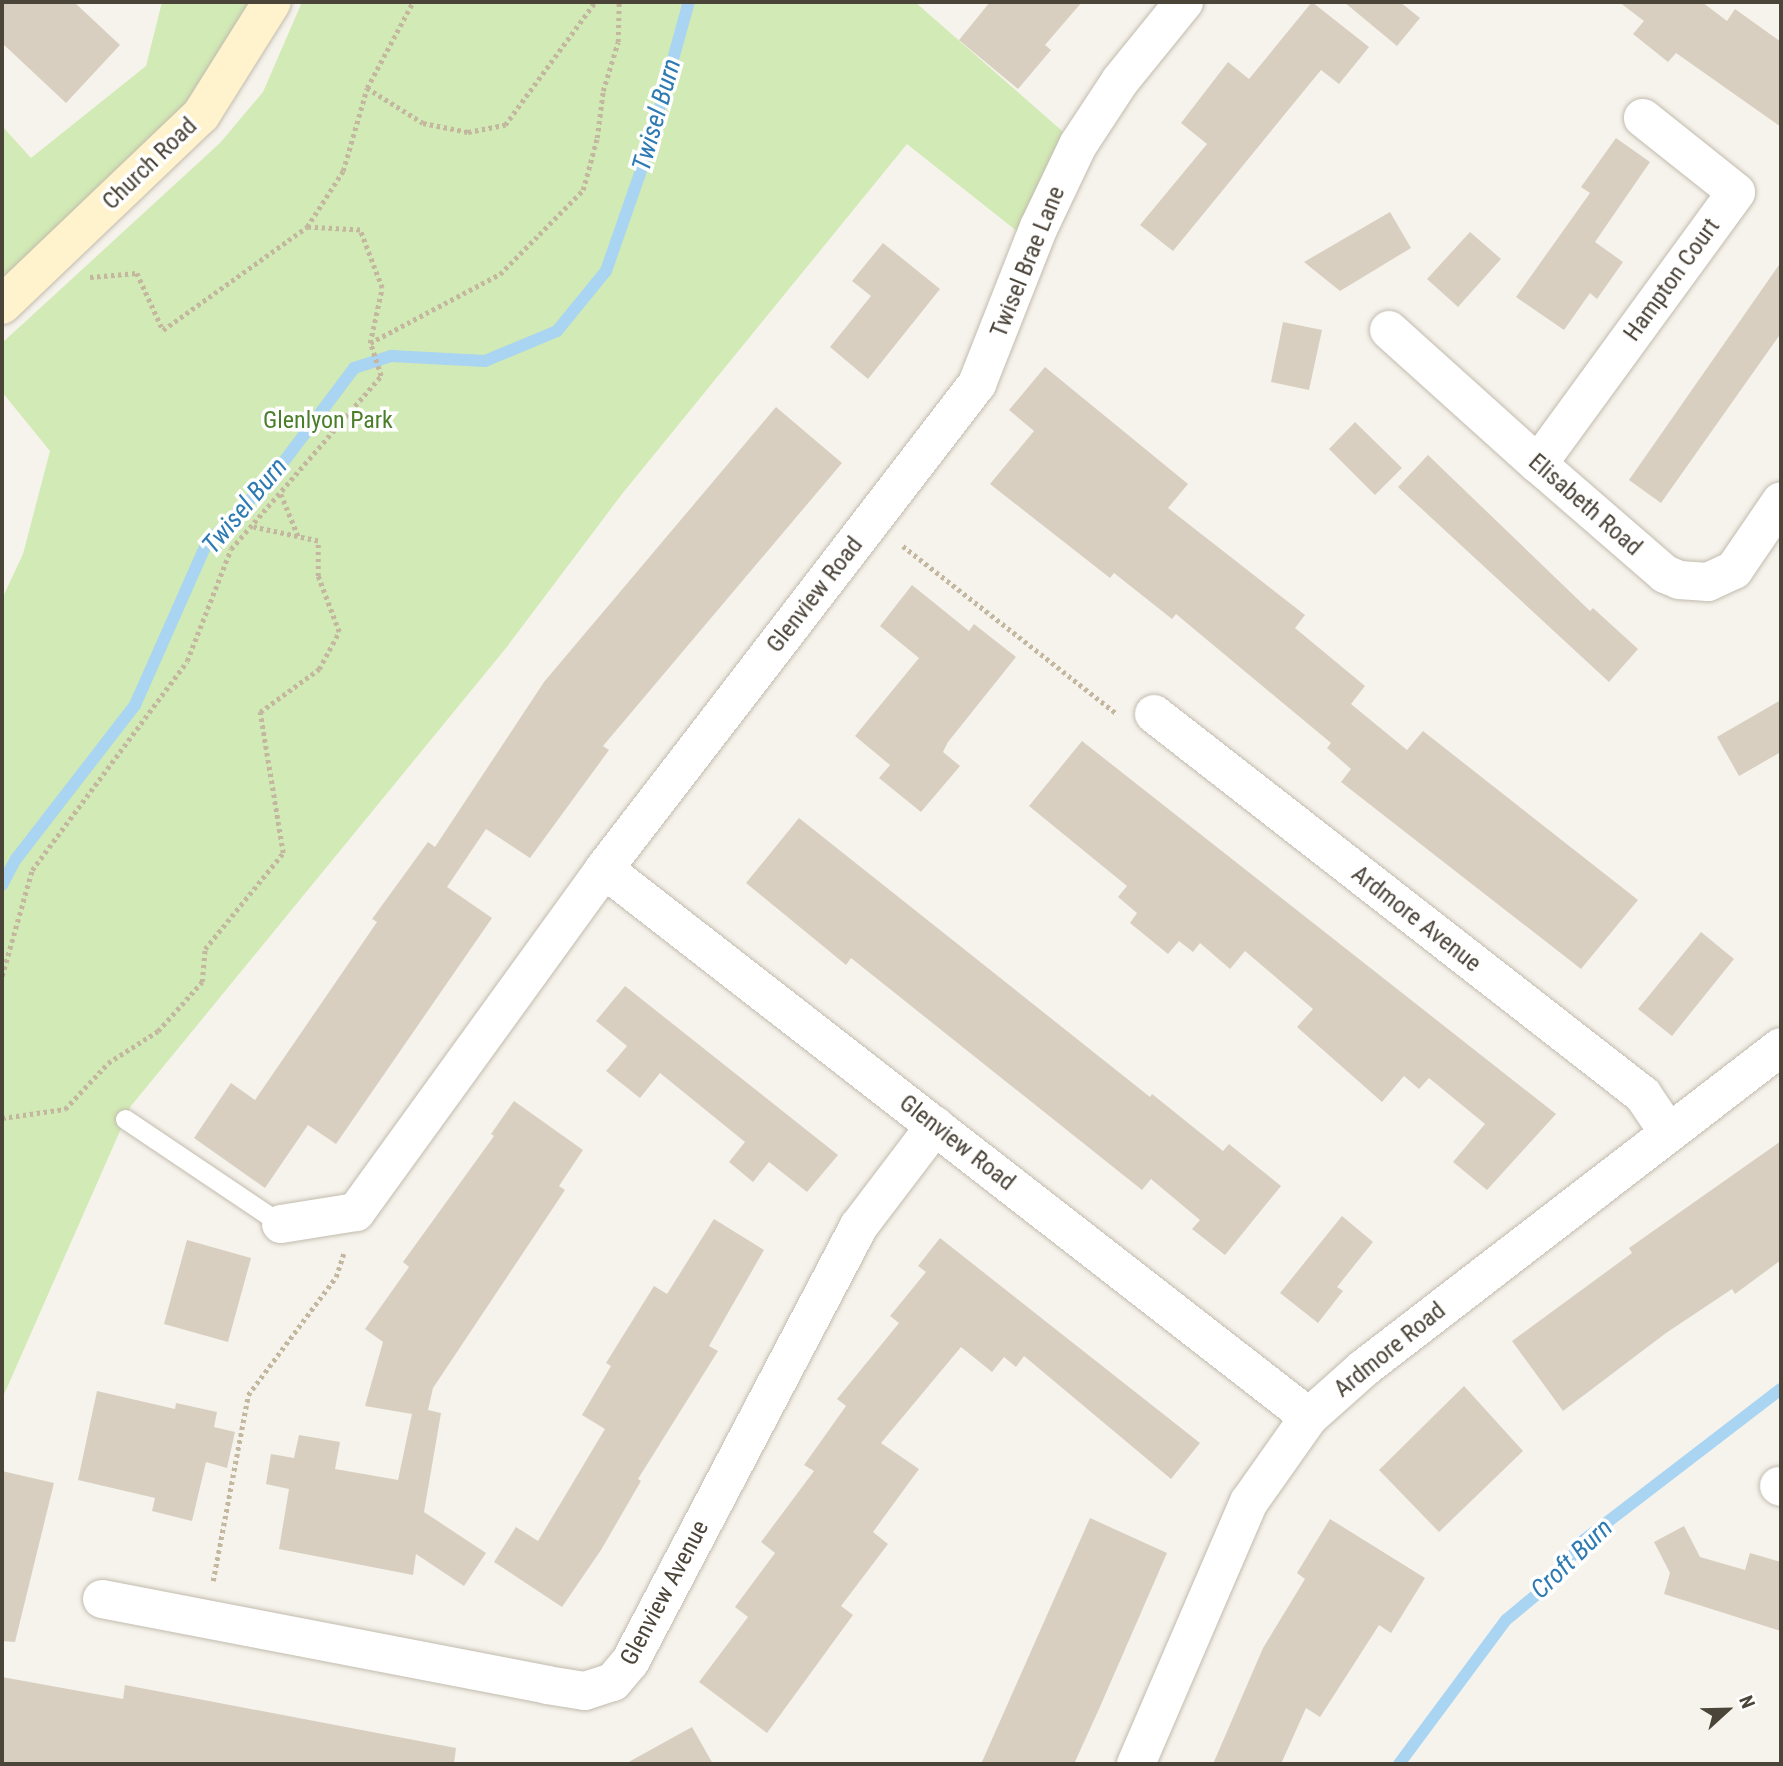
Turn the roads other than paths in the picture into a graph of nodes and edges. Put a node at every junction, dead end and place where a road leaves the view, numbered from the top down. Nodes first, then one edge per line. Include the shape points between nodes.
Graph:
1 (272, 2) edge
2 (1184, 2) edge
3 (1643, 118) dead end
4 (2, 305) edge
5 (1389, 330) dead end
6 (1538, 464) junction
7 (1781, 501) edge
8 (872, 522) joint
9 (1154, 715) road end
10 (604, 869) junction
11 (1781, 1046) edge
12 (125, 1119) dead end
13 (935, 1126) junction
14 (1668, 1132) junction
15 (281, 1224) joint
16 (1310, 1417) junction
17 (102, 1599) dead end
18 (1136, 1764) edge

1 - 4 street, Church Road via 201,115
2 - 8 street, Twisel Brae Lane via 1119,81 1078,145 1039,227 977,384
3 - 6 street, Hampton Court via 1736,192
5 - 6 street, Elisabeth Road
6 - 7 street, Elisabeth Road via 1665,574 1694,583 1734,570
8 - 10 street, Glenview Road
9 - 14 street, Ardmore Avenue via 1643,1095
10 - 13 street, Glenview Road
10 - 15 street, Glenview Road via 356,1212
11 - 14 street, Ardmore Road
12 - 15 lane
13 - 16 street, Glenview Road
13 - 17 street, Glenview Avenue via 859,1226 630,1662 612,1682 586,1691 571,1689
14 - 16 street, Ardmore Road via 1364,1368
16 - 18 street, Ardmore Road via 1249,1502

